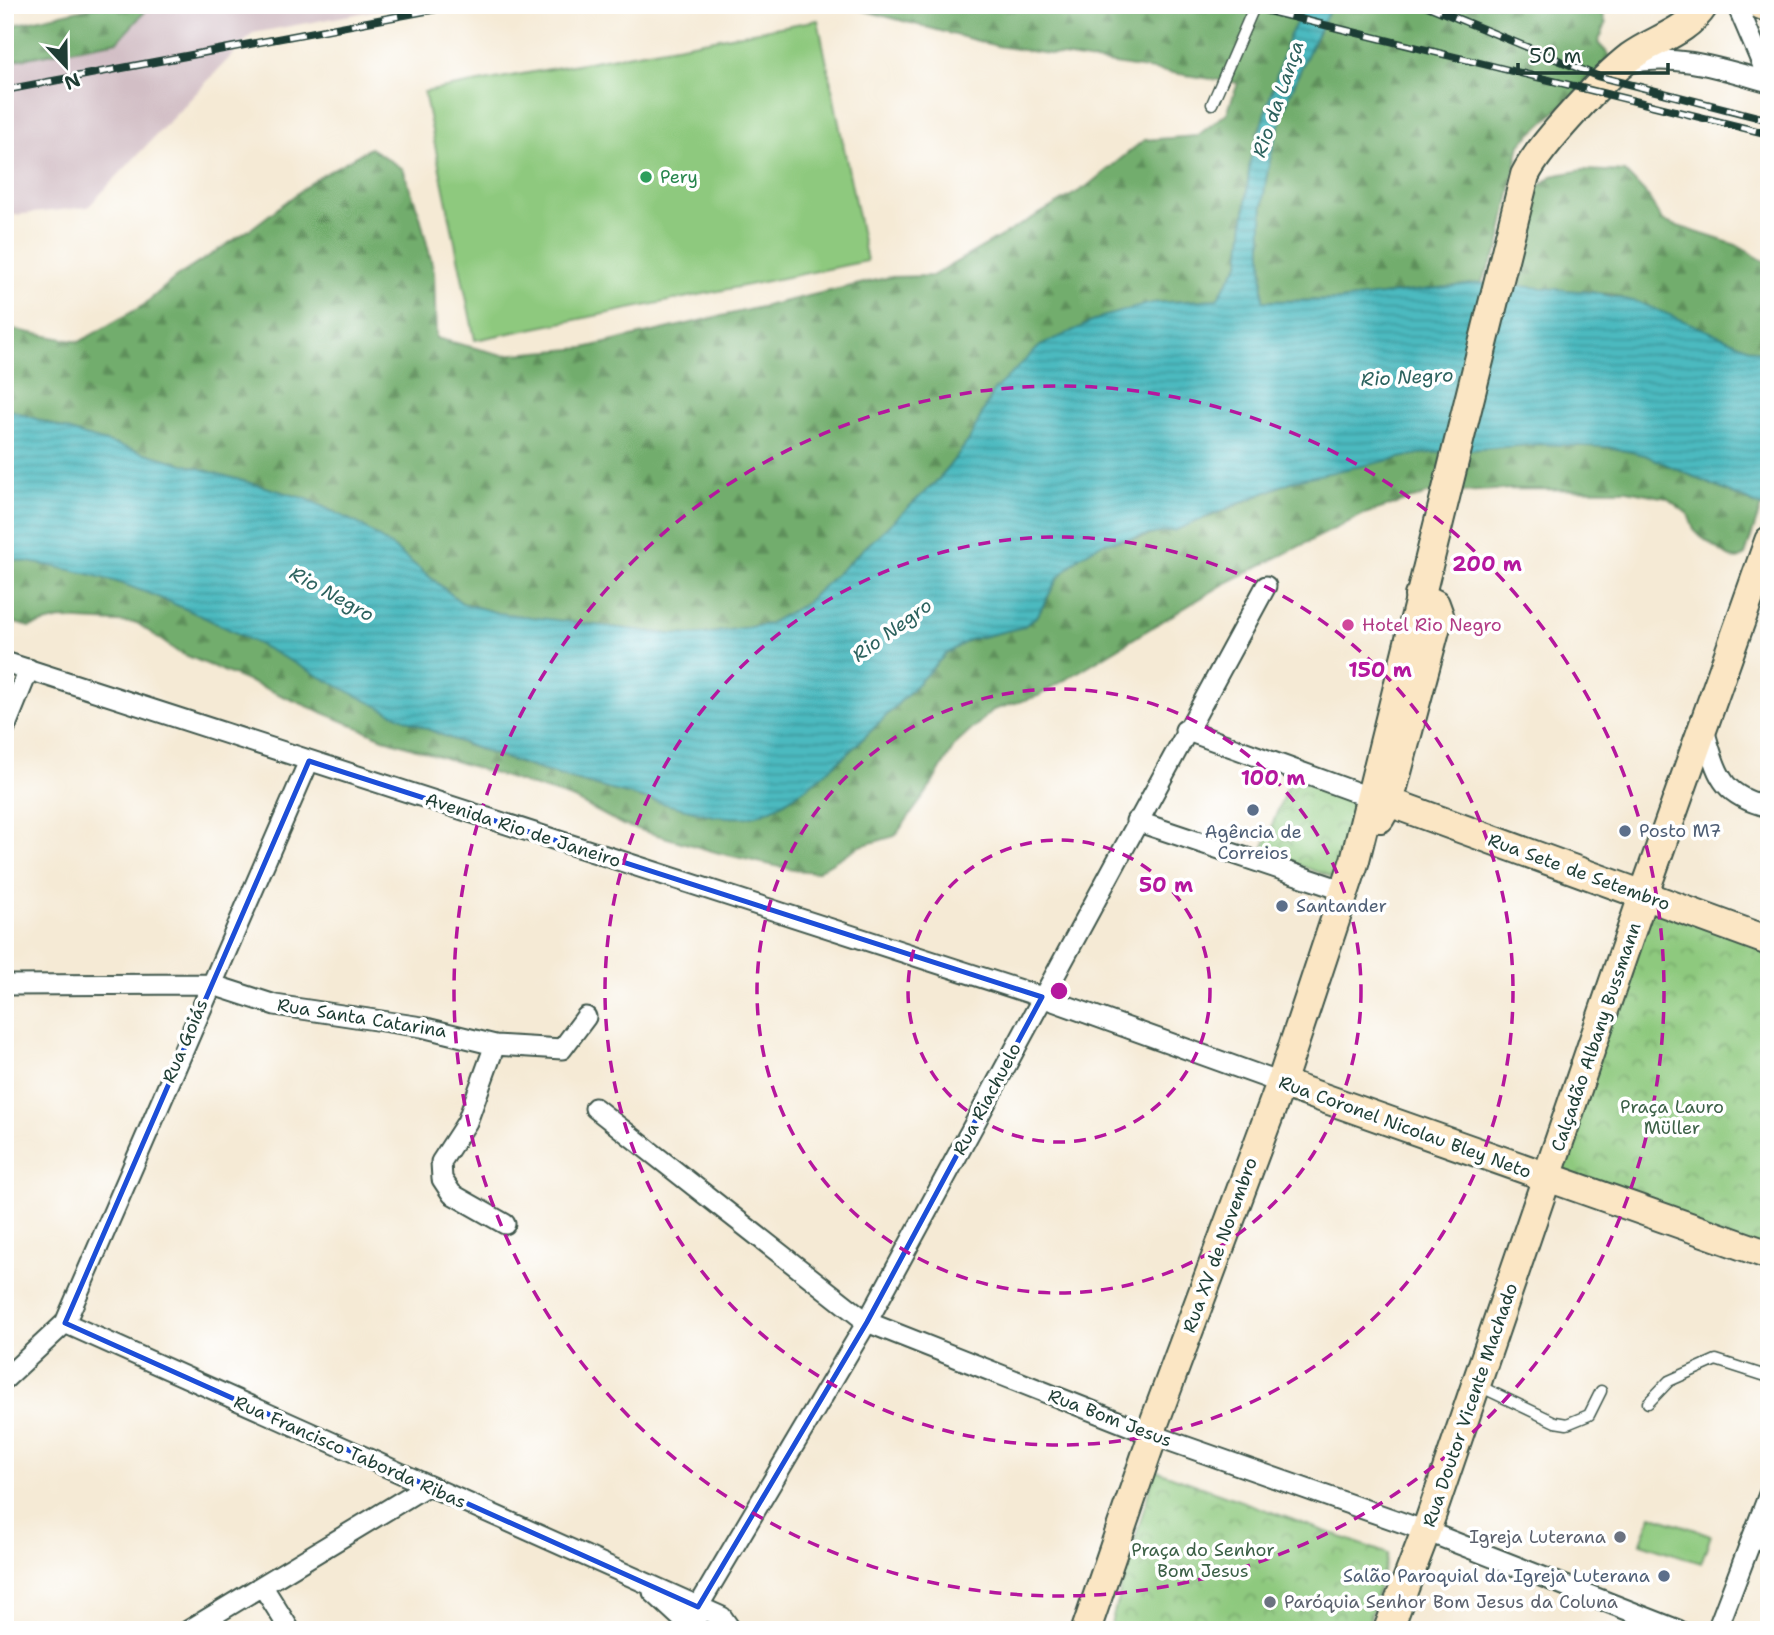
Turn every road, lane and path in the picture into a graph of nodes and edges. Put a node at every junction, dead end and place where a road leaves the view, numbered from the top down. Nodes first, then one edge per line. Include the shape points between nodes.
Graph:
1 (1255, 5) edge
2 (1704, 5) edge
3 (1737, 5) edge
4 (1761, 5) edge
5 (1769, 8) edge
6 (1621, 65) junction
7 (1769, 81) edge
8 (1212, 104) dead end
9 (1769, 541) edge
10 (1266, 586) dead end
11 (5, 662) edge
12 (29, 669) junction
13 (5, 729) edge
14 (1185, 730) junction
15 (1704, 730) junction
16 (309, 761) junction
17 (1379, 799) junction
18 (1769, 807) edge
19 (1136, 821) junction
20 (1345, 891) junction
21 (1643, 896) junction
22 (1769, 941) edge
23 (5, 985) edge
24 (210, 985) junction
25 (1042, 997) junction
26 (586, 1017) dead end
27 (495, 1045) junction
28 (1281, 1083) junction
29 (595, 1108) dead end
30 (1548, 1178) junction
31 (505, 1224) dead end
32 (1769, 1255) edge
33 (867, 1322) junction
34 (65, 1324) junction
35 (1769, 1377) edge
36 (5, 1379) edge
37 (1477, 1385) junction
38 (1601, 1391) dead end
39 (1648, 1403) dead end
40 (1153, 1435) junction
41 (425, 1487) junction
42 (1769, 1494) edge
43 (1426, 1531) junction
44 (636, 1577) junction
45 (263, 1587) junction
46 (698, 1607) junction
47 (694, 1629) edge
48 (189, 1630) edge
49 (290, 1630) edge
50 (731, 1630) edge
51 (1086, 1630) edge
52 (1388, 1630) edge
53 (1678, 1630) edge
54 (1717, 1630) edge

1 - 8 lane
2 - 6 main road, Rua XV de Novembro via 1684,28
3 - 7 street
4 - 5 main road
6 - 7 street via 1669,59
6 - 17 main road, Rua XV de Novembro via 1532,161 1419,596 1435,604 1439,615
9 - 15 main road
10 - 14 street, Rua Riachuelo
11 - 12 street, Avenida Rio de Janeiro
12 - 13 street
12 - 16 street, Avenida Rio de Janeiro
14 - 17 street, Rua Sete de Setembro
14 - 19 street, Rua Riachuelo
15 - 18 street via 1718,774 1736,796
15 - 21 main road
16 - 24 street, Rua Goiás
16 - 25 street, Avenida Rio de Janeiro
17 - 20 main road, Rua XV de Novembro
17 - 21 main road, Rua Sete de Setembro
19 - 20 street
19 - 25 street, Rua Riachuelo
20 - 28 main road, Rua XV de Novembro
21 - 22 main road, Rua Sete de Setembro
21 - 30 main road, Calçadão Albany Bussmann
23 - 24 street, Rua Santa Catarina
24 - 27 street, Rua Santa Catarina via 275,1004 422,1027
24 - 34 street, Rua Goiás
25 - 28 street, Rua Coronel Nicolau Bley Neto
25 - 33 street, Rua Riachuelo
26 - 27 street, Rua Santa Catarina via 562,1049
27 - 31 street via 467,1122 442,1162 442,1179 452,1194
28 - 30 main road, Rua Coronel Nicolau Bley Neto
28 - 40 main road, Rua XV de Novembro
29 - 33 street, Rua Bom Jesus
30 - 32 main road, Rua Coronel Nicolau Bley Neto
30 - 37 main road, Rua Doutor Vicente Machado
33 - 40 street, Rua Bom Jesus
33 - 46 street, Rua Riachuelo
34 - 36 street
34 - 41 street, Rua Francisco Taborda Ribas
35 - 39 lane via 1716,1360 1669,1381
37 - 38 lane via 1567,1424 1589,1415
37 - 43 main road, Rua Doutor Vicente Machado
40 - 43 street, Rua Bom Jesus
40 - 51 main road, Rua XV de Novembro
41 - 44 street, Rua Francisco Taborda Ribas
41 - 45 street
42 - 54 street
43 - 52 main road, Rua Doutor Vicente Machado
43 - 53 street, Rua Bom Jesus
44 - 46 street, Rua Francisco Taborda Ribas
44 - 47 street, Rua Francisco Taborda Ribas
45 - 48 street
45 - 49 street
46 - 47 street
46 - 50 street, Rua Francisco Taborda Ribas via 722,1618

